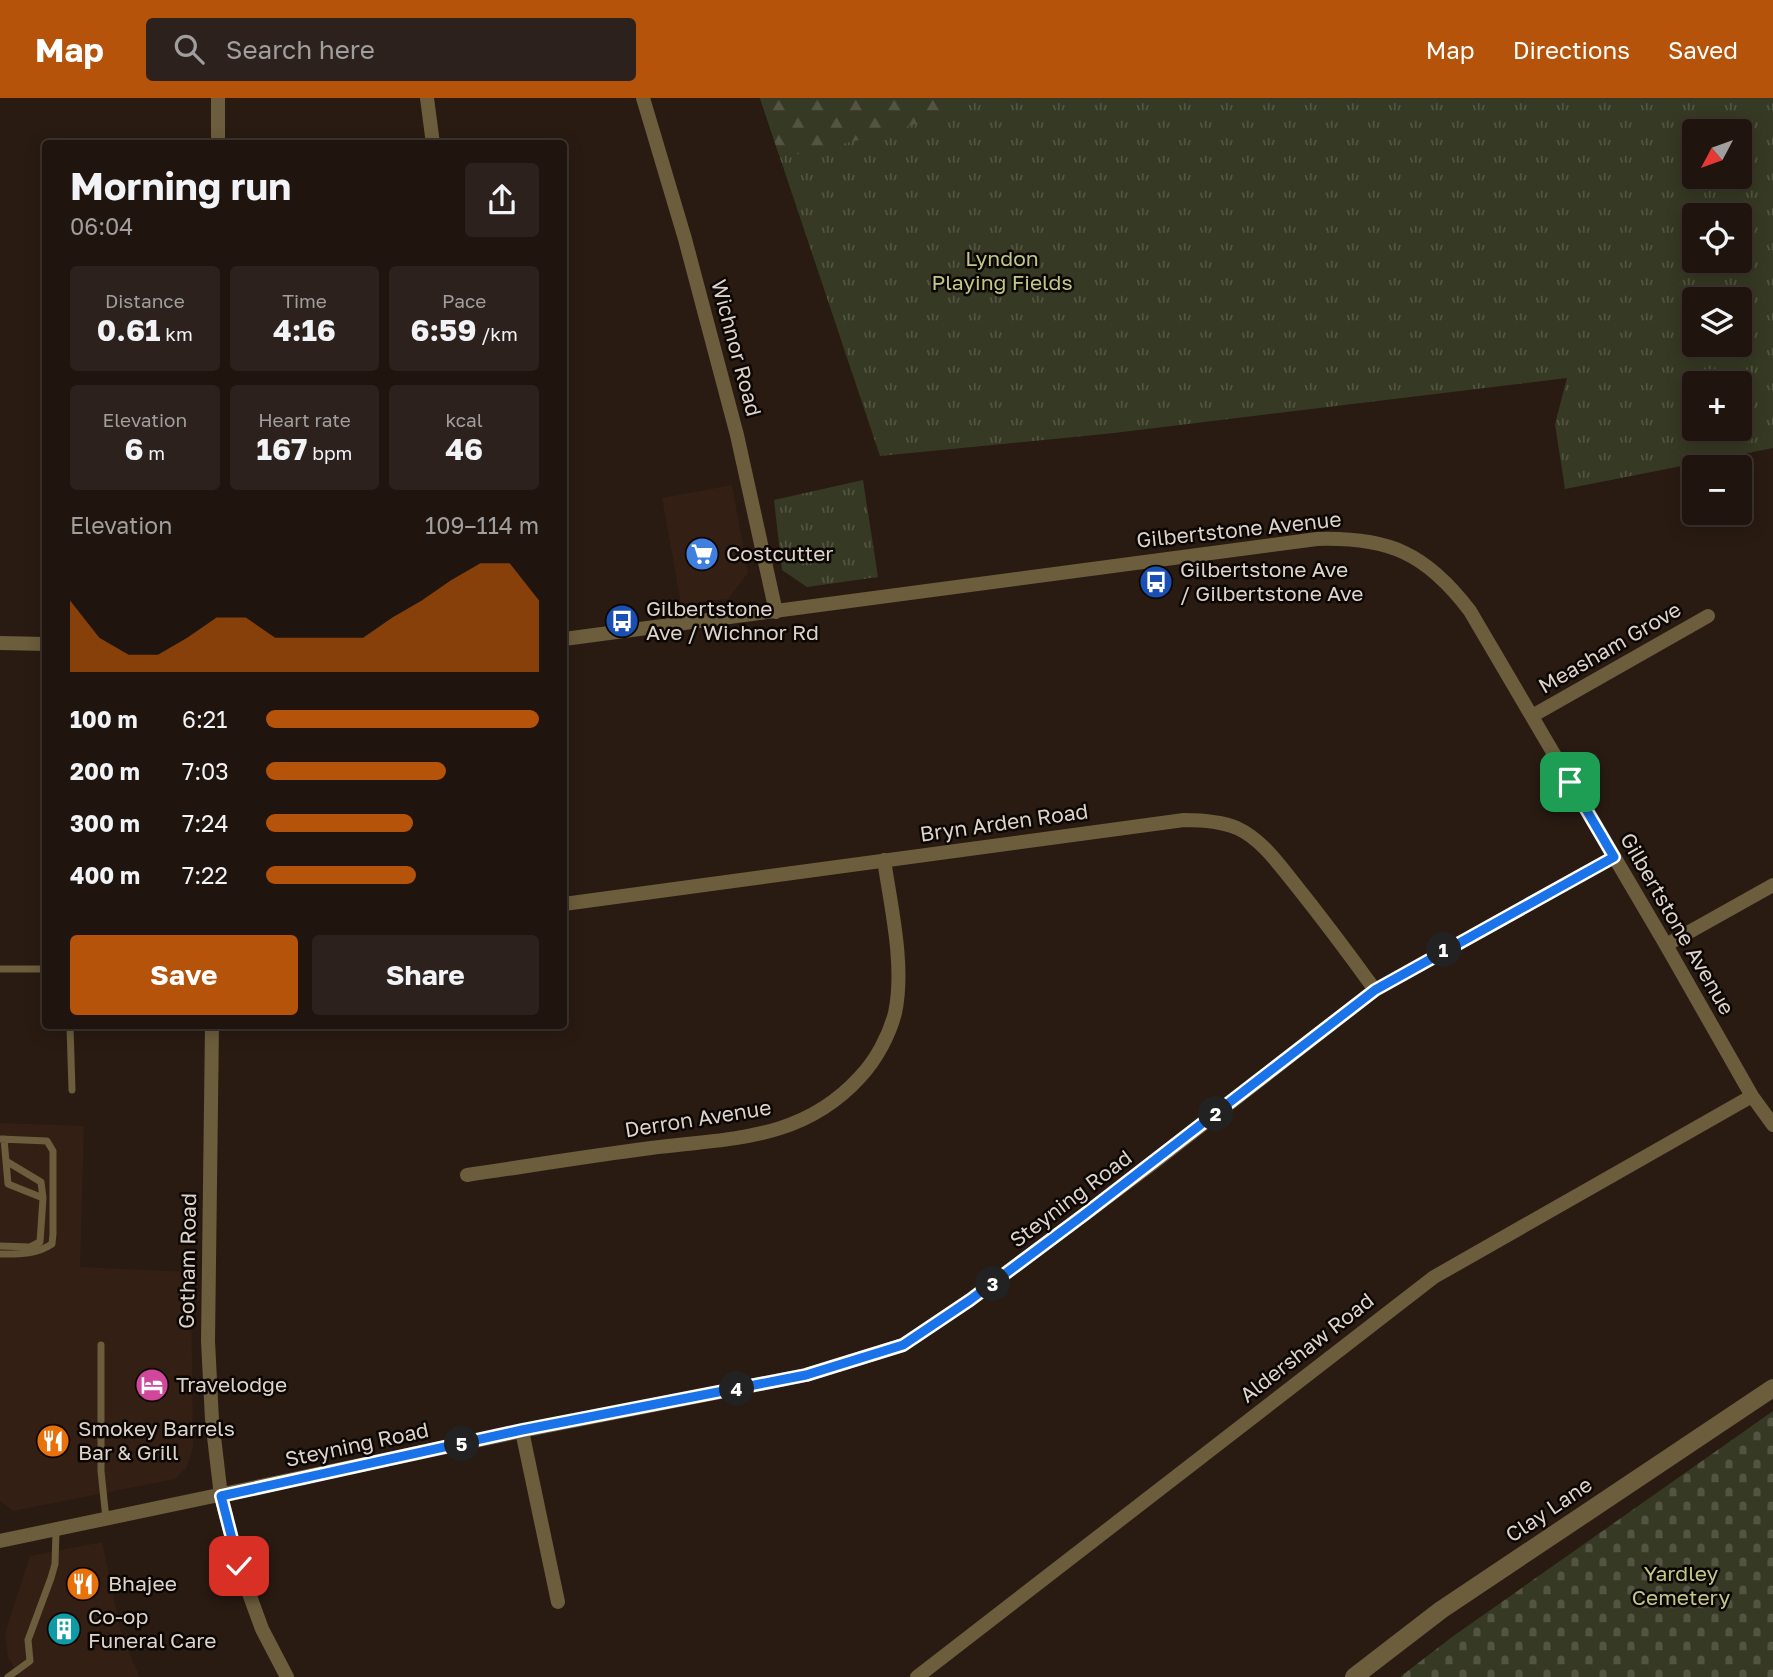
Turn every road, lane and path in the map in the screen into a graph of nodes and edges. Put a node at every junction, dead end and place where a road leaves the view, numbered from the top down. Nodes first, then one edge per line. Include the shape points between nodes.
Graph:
1 (218, 98) edge
2 (427, 98) edge
3 (643, 98) edge
4 (218, 140) edge
5 (432, 140) edge
6 (776, 612) junction
7 (1708, 616) dead end
8 (567, 639) edge
9 (0, 643) edge
10 (42, 643) edge
11 (1532, 716) junction
12 (1614, 857) junction
13 (884, 860) junction
14 (1773, 884) edge
15 (567, 904) edge
16 (1666, 945) junction
17 (0, 969) edge
18 (42, 969) edge
19 (1375, 990) junction
20 (70, 1029) edge
21 (212, 1029) edge
22 (72, 1090) dead end
23 (1752, 1096) junction
24 (1773, 1125) edge
25 (2, 1139) edge
26 (6, 1161) junction
27 (467, 1175) dead end
28 (43, 1198) junction
29 (0, 1246) edge
30 (0, 1254) edge
31 (101, 1345) dead end
32 (1773, 1388) edge
33 (522, 1430) junction
34 (221, 1496) junction
35 (106, 1520) junction
36 (56, 1531) junction
37 (0, 1541) edge
38 (558, 1602) dead end
39 (8, 1677) edge
40 (288, 1677) edge
41 (917, 1677) edge
42 (1354, 1677) edge

1 - 4 street
2 - 5 street
3 - 6 street, Wichnor Road via 737,435
6 - 8 street, Gilbertstone Avenue
6 - 11 street, Gilbertstone Avenue via 1352,538 1385,544 1424,562 1450,584
7 - 11 street, Measham Grove
9 - 10 street
11 - 12 street, Gilbertstone Avenue
12 - 16 street, Gilbertstone Avenue
12 - 19 street, Steyning Road
13 - 15 street, Bryn Arden Road
13 - 19 street, Bryn Arden Road via 1184,820 1236,827 1272,855
13 - 27 street, Derron Avenue via 899,969 895,1012 870,1066 827,1108 780,1129 719,1141
14 - 16 street
16 - 23 street, Gilbertstone Avenue
17 - 18 lane
19 - 33 street, Steyning Road via 1054,1238 903,1345 806,1375
20 - 22 lane
21 - 34 street, Gotham Road via 208,1341
23 - 24 street, Gilbertstone Avenue
23 - 41 street, Aldershaw Road via 1434,1277
25 - 26 lane
25 - 30 lane via 47,1141 53,1151 53,1234 52,1244 44,1249
26 - 28 lane via 41,1182
26 - 28 lane via 8,1184
28 - 29 lane via 40,1242 30,1247
31 - 35 lane via 101,1471
32 - 42 street, Clay Lane via 1441,1609
33 - 34 street, Steyning Road
33 - 38 street
34 - 35 street, Steyning Road
34 - 40 street via 262,1629
35 - 36 street, Steyning Road
36 - 37 street, Steyning Road
36 - 39 lane via 55,1564 28,1640 30,1661

